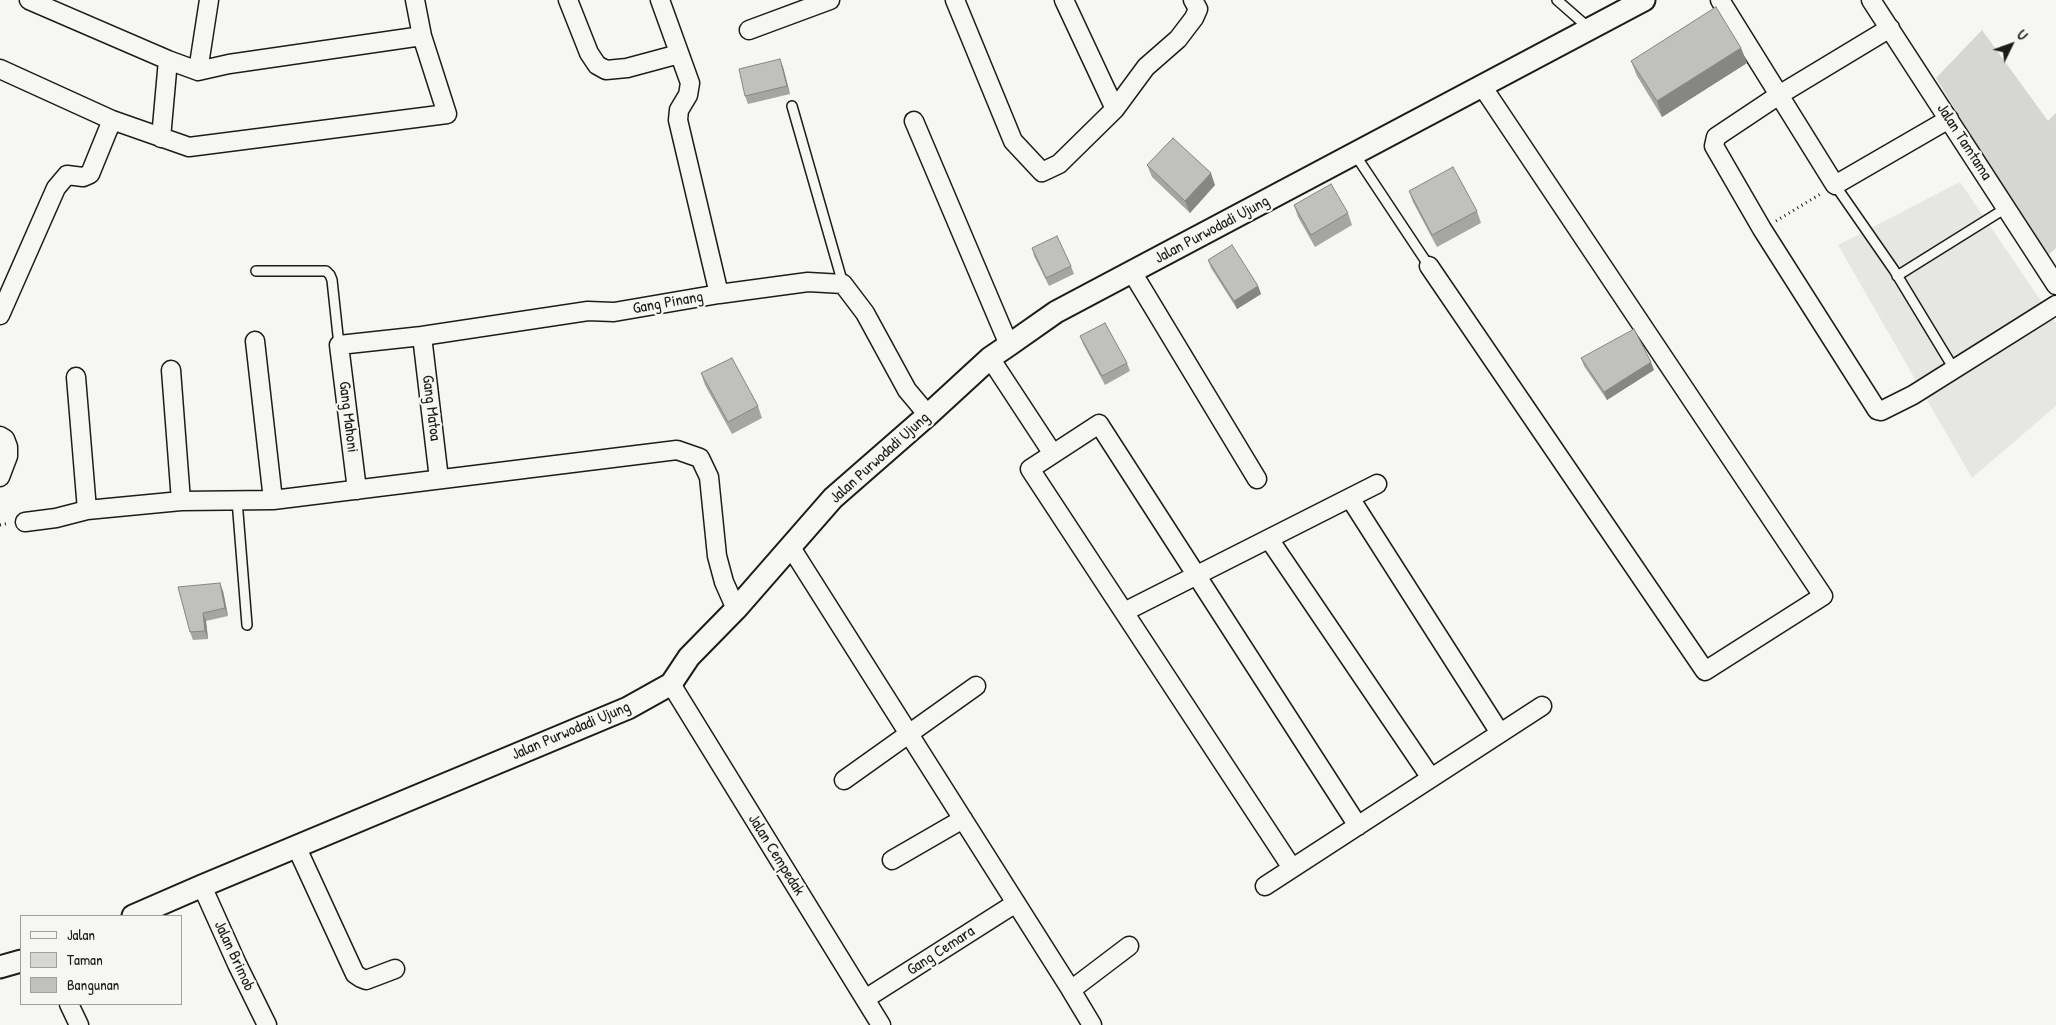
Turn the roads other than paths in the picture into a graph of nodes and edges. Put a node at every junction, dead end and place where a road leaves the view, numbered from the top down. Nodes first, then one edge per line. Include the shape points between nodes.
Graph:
1 (29, 0) edge
2 (209, 0) edge
3 (415, 0) edge
4 (568, 0) edge
5 (660, 0) edge
6 (830, 0) edge
7 (955, 0) edge
8 (1064, 0) edge
9 (1193, 0) edge
10 (1557, 0) edge
11 (1644, 0) edge
12 (1720, 0) edge
13 (1872, 0) edge
14 (1590, 28) junction
15 (1890, 28) junction
16 (749, 30) dead end
17 (422, 36) junction
18 (678, 54) junction
19 (168, 60) junction
20 (0, 69) edge
21 (198, 71) junction
22 (1482, 86) junction
23 (1779, 94) junction
24 (792, 106) dead end
25 (1115, 110) junction
26 (1949, 119) junction
27 (112, 120) junction
28 (914, 121) dead end
29 (161, 138) junction
30 (1354, 153) junction
31 (1835, 185) junction
32 (2006, 208) junction
33 (1429, 266) joint
34 (256, 271) dead end
35 (1132, 272) junction
36 (1897, 276) junction
37 (2055, 281) edge
38 (843, 284) junction
39 (719, 294) junction
40 (2056, 305) edge
41 (0, 314) edge
42 (422, 336) junction
43 (255, 341) dead end
44 (339, 344) junction
45 (1009, 344) junction
46 (990, 358) junction
47 (1954, 369) junction
48 (171, 370) dead end
49 (76, 377) dead end
50 (928, 415) junction
51 (0, 436) edge
52 (1053, 454) junction
53 (0, 477) edge
54 (440, 479) junction
55 (1257, 479) dead end
56 (1378, 484) dead end
57 (357, 490) junction
58 (1350, 498) junction
59 (237, 500) junction
60 (273, 500) junction
61 (182, 501) junction
62 (87, 510) junction
63 (25, 522) dead end
64 (1270, 539) junction
65 (790, 546) junction
66 (1197, 576) junction
67 (736, 608) junction
68 (1124, 612) junction
69 (247, 626) dead end
70 (671, 684) junction
71 (976, 686) dead end
72 (1542, 706) dead end
73 (910, 733) junction
74 (1500, 733) junction
75 (1431, 778) junction
76 (844, 780) dead end
77 (964, 819) junction
78 (1358, 826) junction
79 (296, 846) junction
80 (892, 860) dead end
81 (1292, 868) junction
82 (202, 886) junction
83 (1265, 886) dead end
84 (1016, 903) junction
85 (135, 915) edge
86 (1129, 946) dead end
87 (20, 961) edge
88 (0, 967) edge
89 (395, 969) dead end
90 (1071, 990) junction
91 (865, 999) junction
92 (69, 1005) edge
93 (79, 1025) edge
94 (267, 1025) edge
95 (881, 1025) edge
96 (1092, 1025) edge

1 - 19 street
2 - 21 street
3 - 17 street
4 - 18 street via 589,53 597,65 606,70 627,68
5 - 18 street
6 - 16 street
7 - 25 street via 1014,141 1042,172 1059,164
8 - 25 street
9 - 25 street via 1198,9 1194,18 1178,39 1146,67
10 - 14 lane
11 - 14 street, Jalan Purwodadi Ujung
12 - 23 street
13 - 15 street, Jalan Tamtama
14 - 22 street, Jalan Purwodadi Ujung
15 - 23 street
15 - 26 street, Jalan Tamtama
17 - 21 street
17 - 29 street via 447,114 189,147
18 - 39 street via 690,84 678,120
19 - 21 street
19 - 29 street
20 - 27 street
22 - 30 street, Jalan Purwodadi Ujung
22 - 33 street via 1823,596 1705,671
23 - 31 street
23 - 47 street via 1716,137 1714,146 1762,229 1877,410 1884,411
24 - 38 lane
26 - 31 street
26 - 32 street, Jalan Tamtama
27 - 29 street
27 - 41 street via 90,174 83,177 67,175 56,188
28 - 45 street
30 - 33 lane
30 - 35 street, Jalan Purwodadi Ujung
31 - 36 lane
32 - 36 lane
32 - 37 street, Jalan Tamtama
34 - 44 lane via 326,271 332,280
35 - 45 street, Jalan Purwodadi Ujung via 1056,312
35 - 55 street
36 - 47 lane
38 - 39 street, Gang Pinang via 808,282
38 - 50 street via 865,313 907,390
39 - 42 street, Gang Pinang via 614,312 588,311
40 - 47 street
42 - 44 street, Gang Pinang
42 - 54 street, Gang Matoa
43 - 60 street
44 - 57 street, Gang Mahoni
45 - 46 street, Jalan Purwodadi Ujung
46 - 50 street, Jalan Purwodadi Ujung
46 - 52 street
48 - 61 street
49 - 62 street
50 - 65 street, Jalan Purwodadi Ujung via 833,498
51 - 53 street via 5,439 8,456
52 - 66 street via 1099,424
52 - 68 street via 1030,469
54 - 57 street
54 - 67 street via 677,450 700,458 709,477 717,556
56 - 58 street
57 - 60 street
58 - 64 street
58 - 74 street
59 - 60 street
59 - 61 street
59 - 69 lane
61 - 62 street
62 - 63 street
64 - 66 street
64 - 75 street
65 - 67 street, Jalan Purwodadi Ujung
65 - 73 street
66 - 68 street
66 - 78 street
67 - 70 street, Jalan Purwodadi Ujung via 689,657
68 - 81 street
70 - 79 street, Jalan Purwodadi Ujung via 628,708
70 - 91 street, Jalan Cempedak
71 - 73 street
72 - 74 street
73 - 76 street
73 - 77 street
74 - 75 street
75 - 78 street
77 - 80 street
77 - 84 street
78 - 81 street
79 - 82 street, Jalan Purwodadi Ujung
79 - 89 street via 355,974 366,980
81 - 83 street
82 - 85 street, Jalan Purwodadi Ujung
82 - 94 street, Jalan Brimob
84 - 90 street
84 - 91 street, Gang Cemara
86 - 90 street
87 - 88 street
90 - 96 street
91 - 95 street, Jalan Cempedak
92 - 93 street

